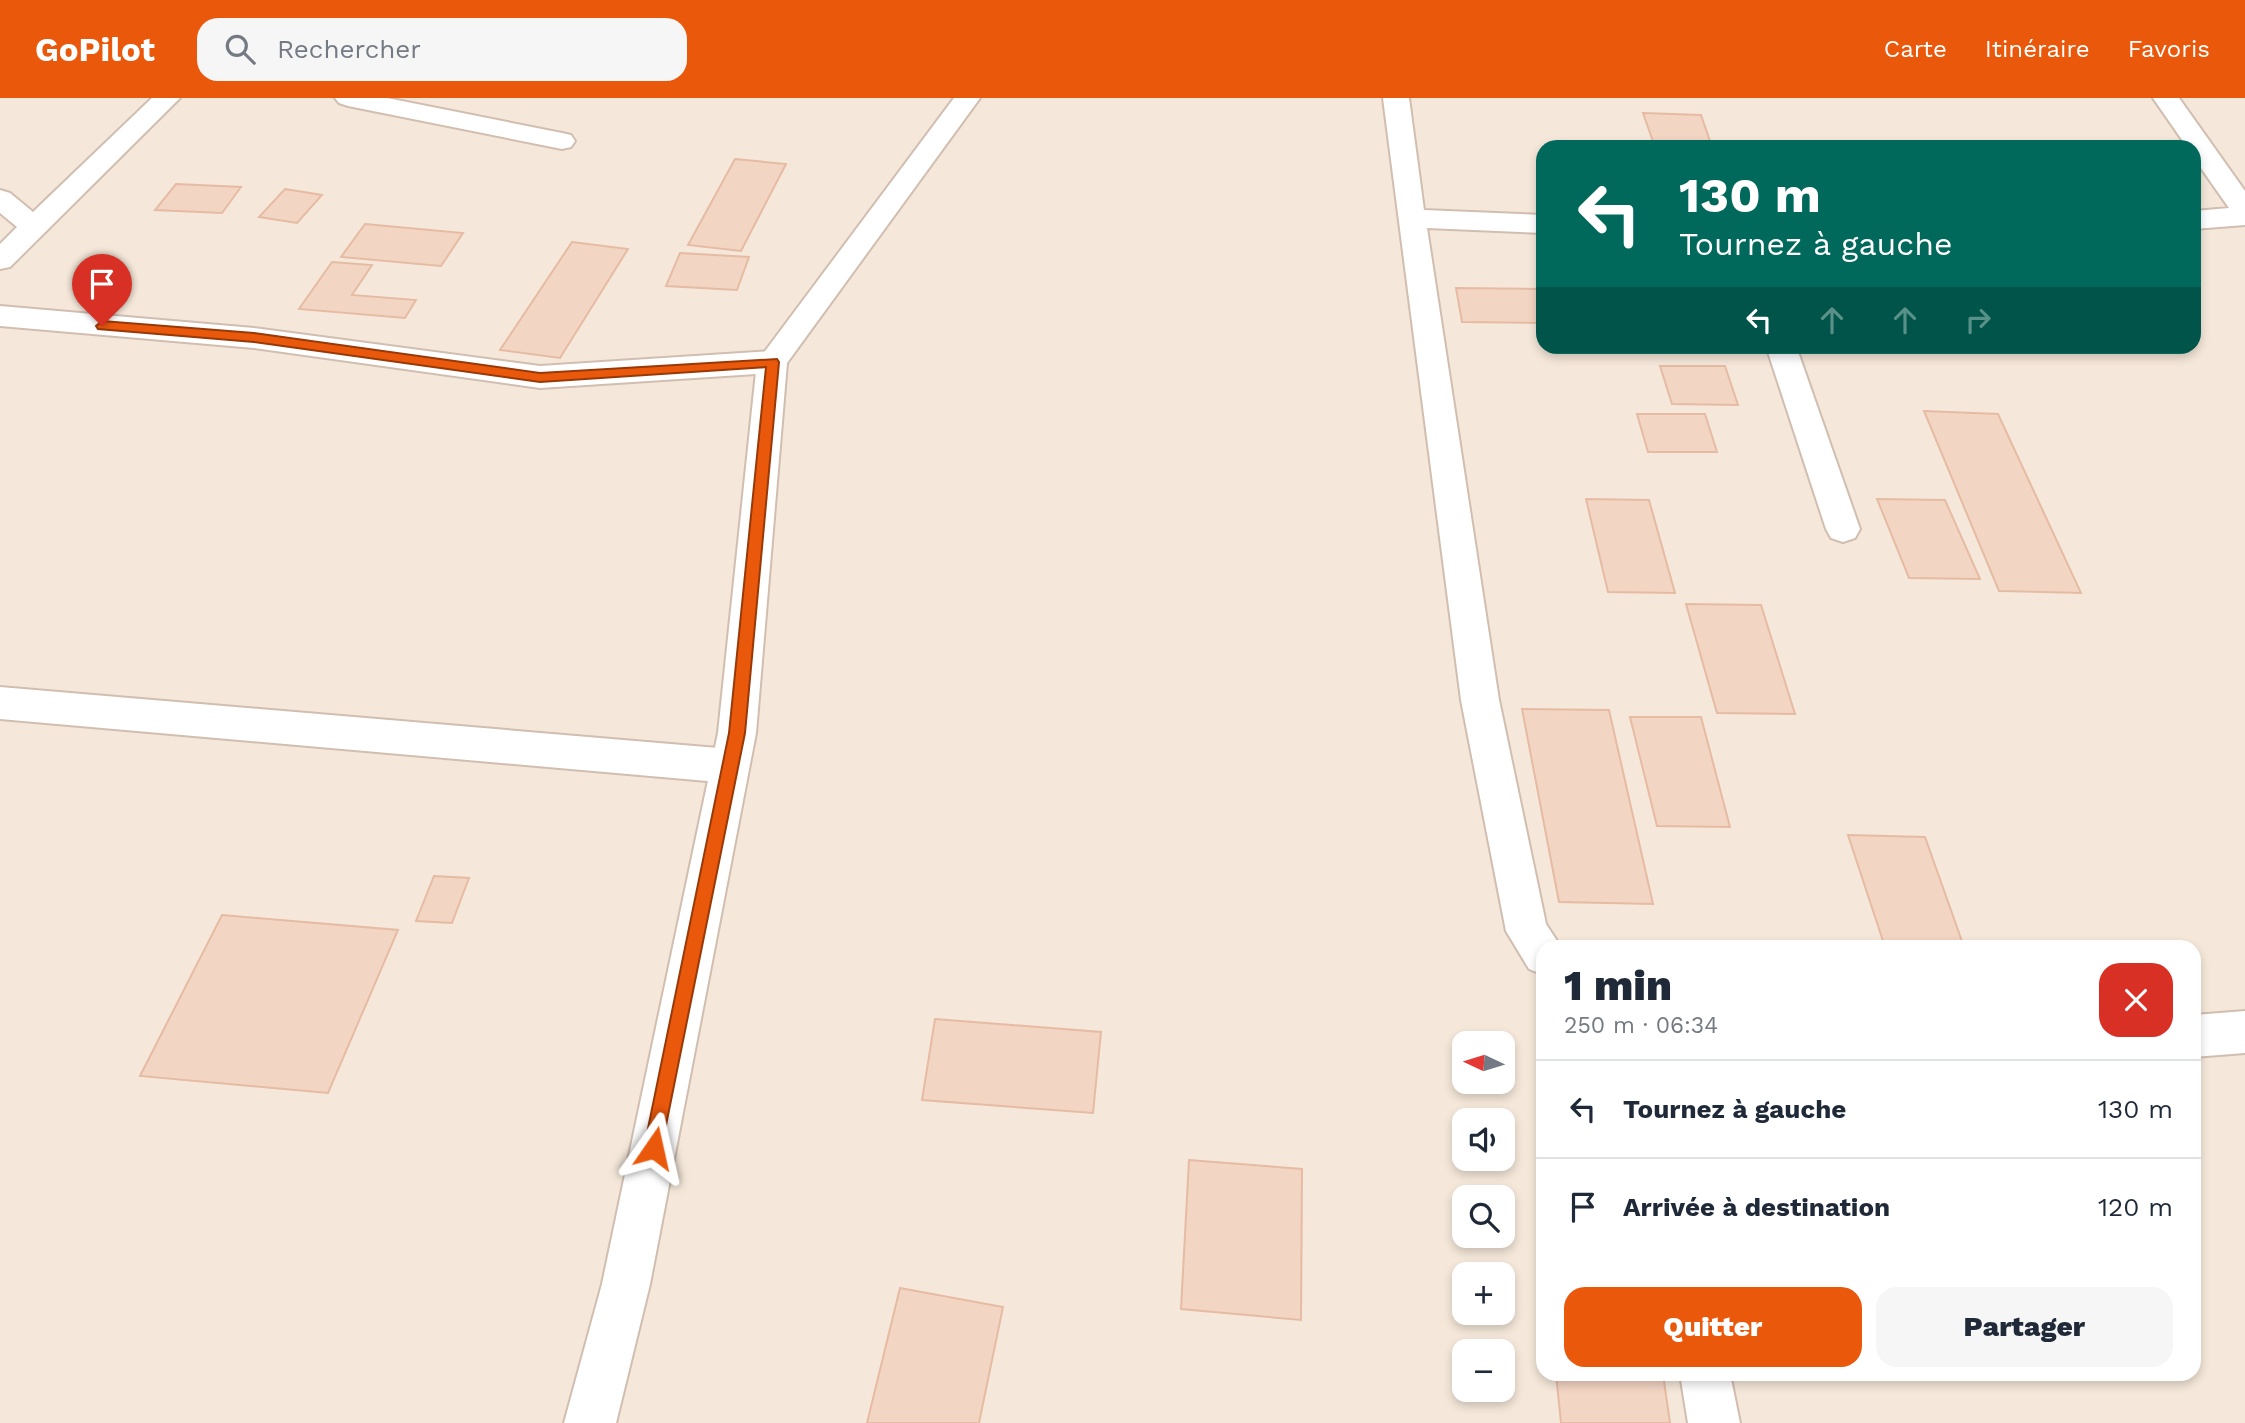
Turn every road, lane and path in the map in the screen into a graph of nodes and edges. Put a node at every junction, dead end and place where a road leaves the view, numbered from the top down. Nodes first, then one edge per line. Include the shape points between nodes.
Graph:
1 (167, 98) edge
2 (348, 98) edge
3 (967, 98) edge
4 (1396, 98) edge
5 (2166, 98) edge
6 (2195, 140) edge
7 (562, 141) dead end
8 (2201, 149) edge
9 (0, 199) edge
10 (2245, 214) edge
11 (1411, 218) junction
12 (2201, 219) edge
13 (1536, 224) edge
14 (34, 227) junction
15 (0, 260) edge
16 (0, 316) edge
17 (1784, 354) edge
18 (772, 362) junction
19 (1843, 529) dead end
20 (0, 703) edge
21 (730, 766) junction
22 (1536, 944) edge
23 (2245, 1032) edge
24 (2201, 1035) edge
25 (1706, 1381) edge
26 (590, 1423) edge
27 (1714, 1423) edge

1 - 14 street
2 - 7 street
3 - 18 street
4 - 11 street
5 - 6 street
8 - 10 street
9 - 14 street
10 - 12 street
11 - 13 street
11 - 22 street via 1480,699 1527,931
14 - 15 street
16 - 18 street via 254,338 540,377
17 - 19 street
18 - 21 street via 737,733
20 - 21 street
21 - 26 street via 626,1284
23 - 24 street
25 - 27 street

